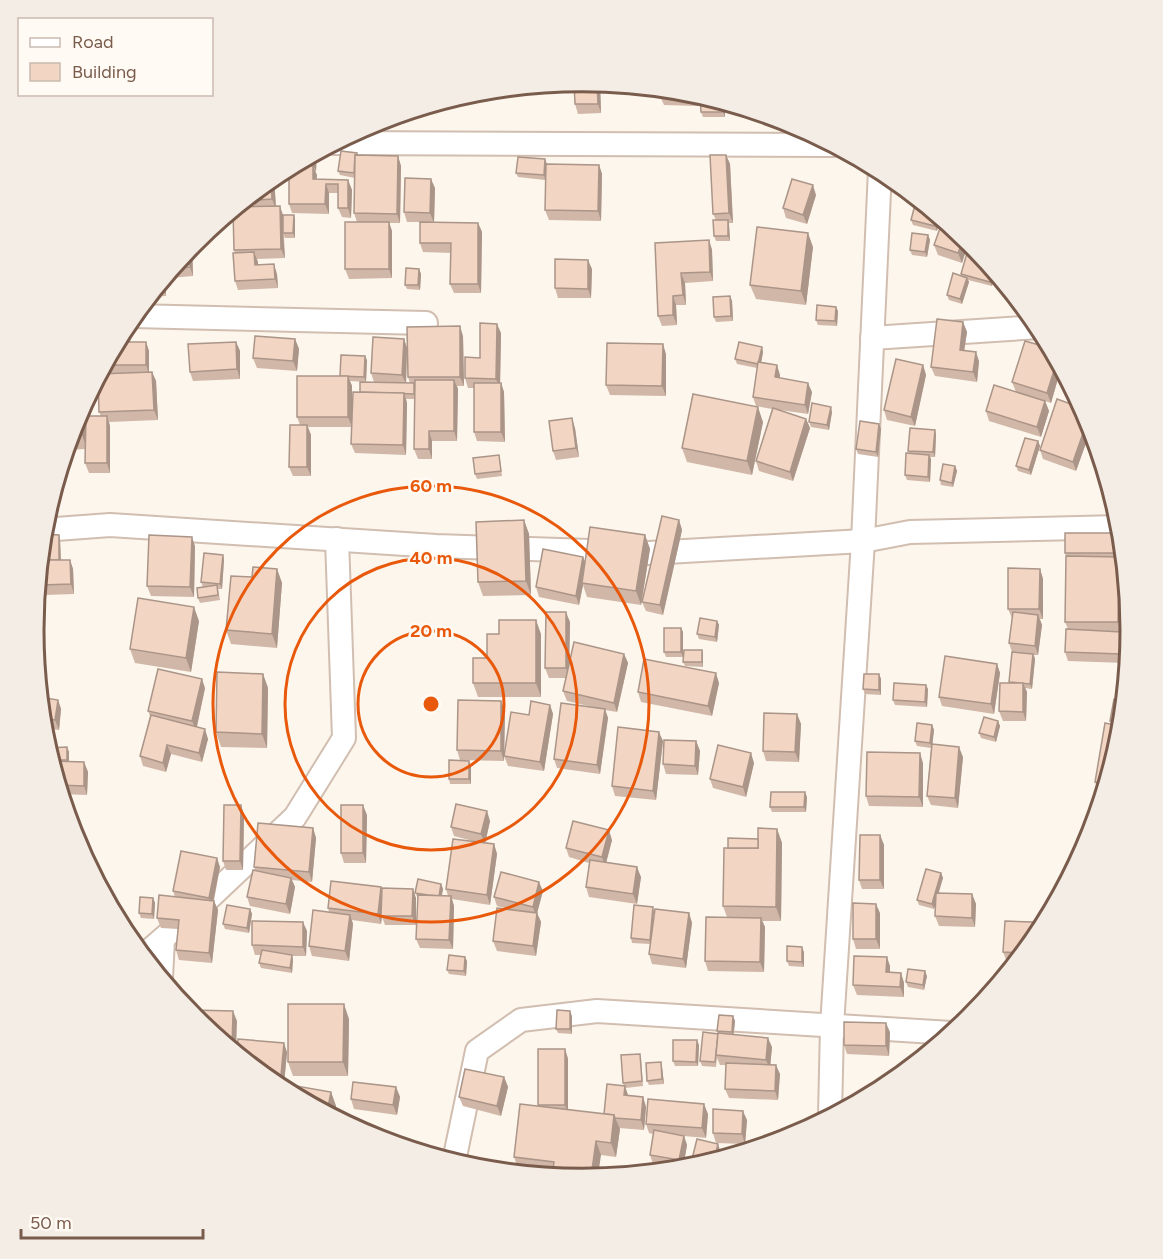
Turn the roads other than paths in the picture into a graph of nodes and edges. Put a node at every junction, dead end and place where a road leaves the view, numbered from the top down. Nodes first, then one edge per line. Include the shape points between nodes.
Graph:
1 (352, 143) edge
2 (815, 145) edge
3 (879, 182) edge
4 (145, 316) edge
5 (426, 323) dead end
6 (1027, 328) edge
7 (872, 338) junction
8 (1109, 527) edge
9 (53, 529) edge
10 (337, 539) junction
11 (863, 541) junction
12 (163, 939) junction
13 (150, 950) edge
14 (162, 965) edge
15 (832, 1026) junction
16 (938, 1032) edge
17 (830, 1106) edge
18 (456, 1152) edge

1 - 2 street
3 - 7 street
4 - 5 street
6 - 7 street
7 - 11 street
8 - 11 street via 910,532
9 - 10 street via 110,525
10 - 11 street via 649,554
10 - 12 street via 344,738 295,817
11 - 15 street
12 - 13 street
12 - 14 street
15 - 16 street
15 - 17 street
15 - 18 street via 597,1011 521,1020 477,1051

